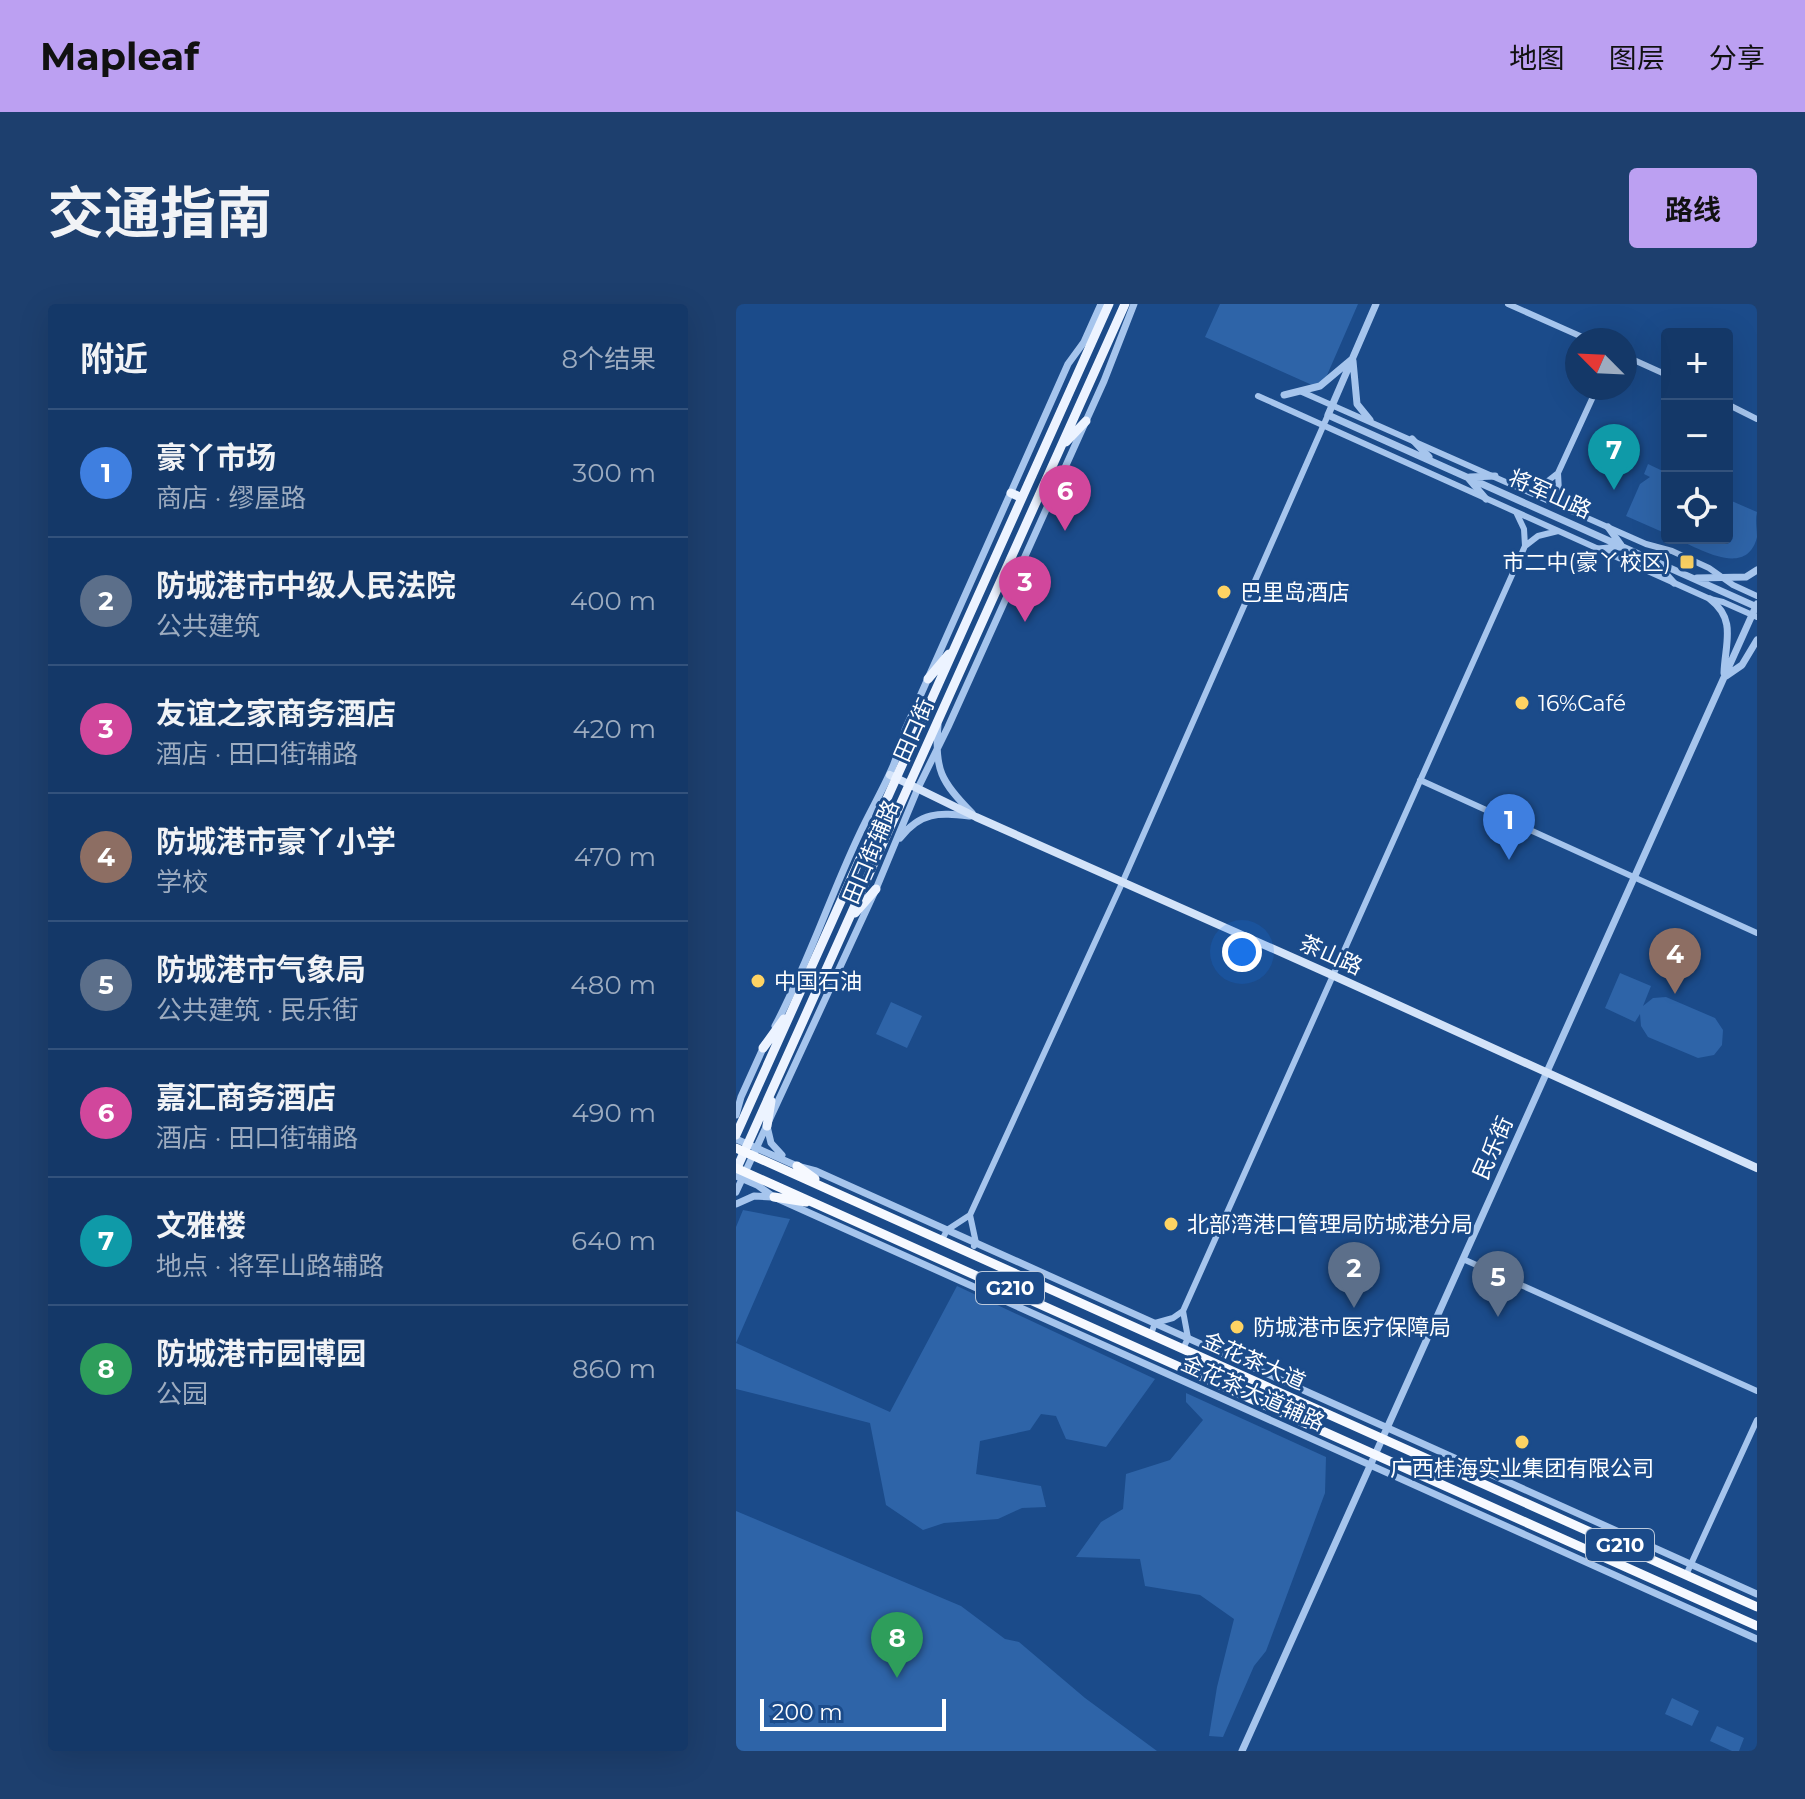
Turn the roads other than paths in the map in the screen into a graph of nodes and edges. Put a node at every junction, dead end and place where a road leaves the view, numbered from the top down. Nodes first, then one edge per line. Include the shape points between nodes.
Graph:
1 (1101, 304) edge
2 (1109, 304) edge
3 (1125, 304) edge
4 (1134, 304) edge
5 (1376, 304) edge
6 (1508, 304) edge
7 (1565, 329) edge
8 (1352, 359) junction
9 (1637, 361) edge
10 (1661, 372) edge
11 (1302, 392) junction
12 (1284, 395) dead end
13 (1258, 396) dead end
14 (1591, 400) edge
15 (1332, 406) junction
16 (1733, 407) edge
17 (1328, 415) junction
18 (1757, 419) edge
19 (1370, 420) junction
20 (1086, 421) junction
21 (1323, 426) junction
22 (1412, 439) junction
23 (1059, 451) junction
24 (1433, 461) junction
25 (1558, 473) junction
26 (1495, 476) junction
27 (1468, 477) junction
28 (1526, 490) junction
29 (1011, 493) junction
30 (1022, 498) junction
31 (1486, 499) junction
32 (1569, 509) junction
33 (1515, 512) junction
34 (1608, 527) junction
35 (1558, 531) junction
36 (1525, 546) junction
37 (1622, 546) junction
38 (1598, 549) junction
39 (1655, 561) junction
40 (1757, 570) edge
41 (1692, 578) junction
42 (1723, 578) junction
43 (1674, 583) junction
44 (1757, 596) edge
45 (1710, 599) junction
46 (1757, 606) edge
47 (1754, 616) edge
48 (1757, 640) edge
49 (956, 646) junction
50 (1724, 677) junction
51 (928, 679) junction
52 (939, 718) junction
53 (936, 750) junction
54 (893, 777) junction
55 (1420, 780) junction
56 (913, 786) junction
57 (976, 817) junction
58 (897, 843) junction
59 (1634, 877) junction
60 (1123, 881) junction
61 (876, 889) junction
62 (848, 922) junction
63 (1757, 933) edge
64 (1332, 975) junction
65 (798, 999) junction
66 (763, 1048) junction
67 (1547, 1072) junction
68 (772, 1089) junction
69 (738, 1101) edge
70 (736, 1115) edge
71 (767, 1126) junction
72 (736, 1137) edge
73 (748, 1149) edge
74 (797, 1166) junction
75 (1757, 1168) edge
76 (739, 1172) edge
77 (831, 1190) junction
78 (736, 1192) edge
79 (774, 1197) junction
80 (736, 1204) edge
81 (819, 1204) junction
82 (970, 1215) junction
83 (947, 1230) junction
84 (942, 1240) junction
85 (976, 1243) junction
86 (971, 1253) junction
87 (1463, 1259) junction
88 (964, 1268) junction
89 (959, 1280) junction
90 (1055, 1309) junction
91 (1183, 1311) junction
92 (1049, 1321) junction
93 (1155, 1323) junction
94 (1151, 1334) junction
95 (1188, 1338) junction
96 (1183, 1349) junction
97 (1176, 1364) junction
98 (1170, 1375) junction
99 (1757, 1391) edge
100 (1757, 1420) edge
101 (1385, 1433) junction
102 (1375, 1454) junction
103 (1370, 1465) junction
104 (1690, 1564) junction
105 (1686, 1575) junction
106 (1757, 1594) edge
107 (1757, 1607) edge
108 (1757, 1626) edge
109 (1757, 1639) edge
110 (1242, 1751) edge

1 - 29 street, 田口街辅路
2 - 30 main road, 田口街
3 - 23 main road, 田口街
4 - 20 street, 田口街辅路
5 - 8 street
6 - 7 street
8 - 11 street via 1320,386
8 - 15 street
8 - 19 street via 1357,404
9 - 10 street
11 - 12 street
11 - 15 street
13 - 21 street
14 - 25 street
15 - 17 street
15 - 19 street
16 - 18 street
17 - 21 street
17 - 24 street, 将军山路
19 - 22 street
20 - 23 main road
20 - 53 street, 田口街辅路
21 - 31 street
21 - 60 street
22 - 24 street
22 - 26 street
23 - 52 main road, 田口街
24 - 27 street, 将军山路
25 - 28 street
25 - 32 street via 1559,492
26 - 27 street
26 - 28 street
27 - 31 street
27 - 37 street, 将军山路
28 - 32 street
29 - 30 main road
29 - 51 street, 田口街辅路
30 - 49 main road, 田口街
31 - 33 street
32 - 34 street
33 - 35 street
33 - 36 street
34 - 37 street
34 - 42 street via 1672,551
35 - 36 street
35 - 38 street
36 - 55 street
37 - 38 street
37 - 39 street, 将军山路
38 - 43 street
39 - 41 street, 将军山路
39 - 43 street
40 - 42 street via 1746,577
41 - 42 street
41 - 46 street, 将军山路
42 - 44 street
43 - 45 street
45 - 47 street
45 - 50 street via 1729,627
46 - 47 street, 民乐街
47 - 50 street, 民乐街
48 - 50 street via 1742,665
49 - 51 main road
49 - 54 main road, 田口街
50 - 59 street, 民乐街
51 - 54 street, 田口街辅路 via 905,730
52 - 53 street
52 - 56 main road, 田口街
53 - 56 street, 田口街辅路
53 - 57 street via 948,789
54 - 56 main road, 茶山路
54 - 65 main road, 田口街
54 - 66 street, 田口街辅路 via 861,830
55 - 59 street
55 - 64 street
56 - 57 main road, 茶山路
56 - 58 street, 田口街辅路
56 - 62 main road, 田口街
57 - 58 street via 939,813 912,823
57 - 60 main road, 茶山路
58 - 61 street, 田口街辅路
59 - 63 street
59 - 67 street, 民乐街
60 - 64 main road, 茶山路
60 - 82 street
61 - 62 main road
61 - 71 street, 田口街辅路
62 - 68 main road, 田口街
64 - 67 main road, 茶山路
64 - 91 street
65 - 66 main road
65 - 72 main road, 田口街
66 - 69 street, 田口街辅路
67 - 75 main road, 茶山路
67 - 87 street, 民乐街
68 - 71 main road
68 - 73 main road, 田口街
69 - 70 street, 田口街辅路
71 - 73 street, 田口街辅路
71 - 74 street via 777,1152
72 - 73 street, 金花茶大道辅路
73 - 74 street, 金花茶大道辅路
73 - 76 main road, 田口街
73 - 77 highway, 金花茶大道 / G210
74 - 77 highway
74 - 83 street, 金花茶大道辅路
76 - 78 street
76 - 79 street, 金花茶大道辅路
76 - 81 highway, 金花茶大道 / G210
77 - 84 highway, 金花茶大道 / G210
79 - 80 street via 754,1196
79 - 81 highway
79 - 89 street, 金花茶大道辅路
81 - 88 highway, 金花茶大道 / G210
82 - 83 street
82 - 85 street
83 - 84 street
83 - 85 street, 金花茶大道辅路
84 - 86 highway, 金花茶大道 / G210
85 - 86 street
85 - 93 street, 金花茶大道辅路
86 - 94 highway, 金花茶大道 / G210
87 - 99 street
87 - 101 street, 民乐街
88 - 89 highway
88 - 90 highway, 金花茶大道 / G210
89 - 92 street, 金花茶大道辅路
90 - 92 highway
90 - 97 highway, 金花茶大道 / G210
91 - 93 street
91 - 95 street
92 - 98 street, 金花茶大道辅路
93 - 94 street
93 - 95 street, 金花茶大道辅路
94 - 96 highway, 金花茶大道 / G210
95 - 96 street
95 - 101 street, 金花茶大道辅路
96 - 101 highway, 金花茶大道 / G210
97 - 98 street
97 - 102 highway, 金花茶大道 / G210
98 - 103 street, 金花茶大道辅路
100 - 104 street
101 - 102 street, 民乐街
101 - 104 street, 金花茶大道辅路
101 - 105 highway, 金花茶大道 / G210
102 - 103 street, 民乐街
102 - 108 highway, 金花茶大道 / G210
103 - 109 street, 金花茶大道辅路
103 - 110 street, 民乐街
104 - 105 street
104 - 106 street, 金花茶大道辅路
105 - 107 highway, 金花茶大道 / G210

